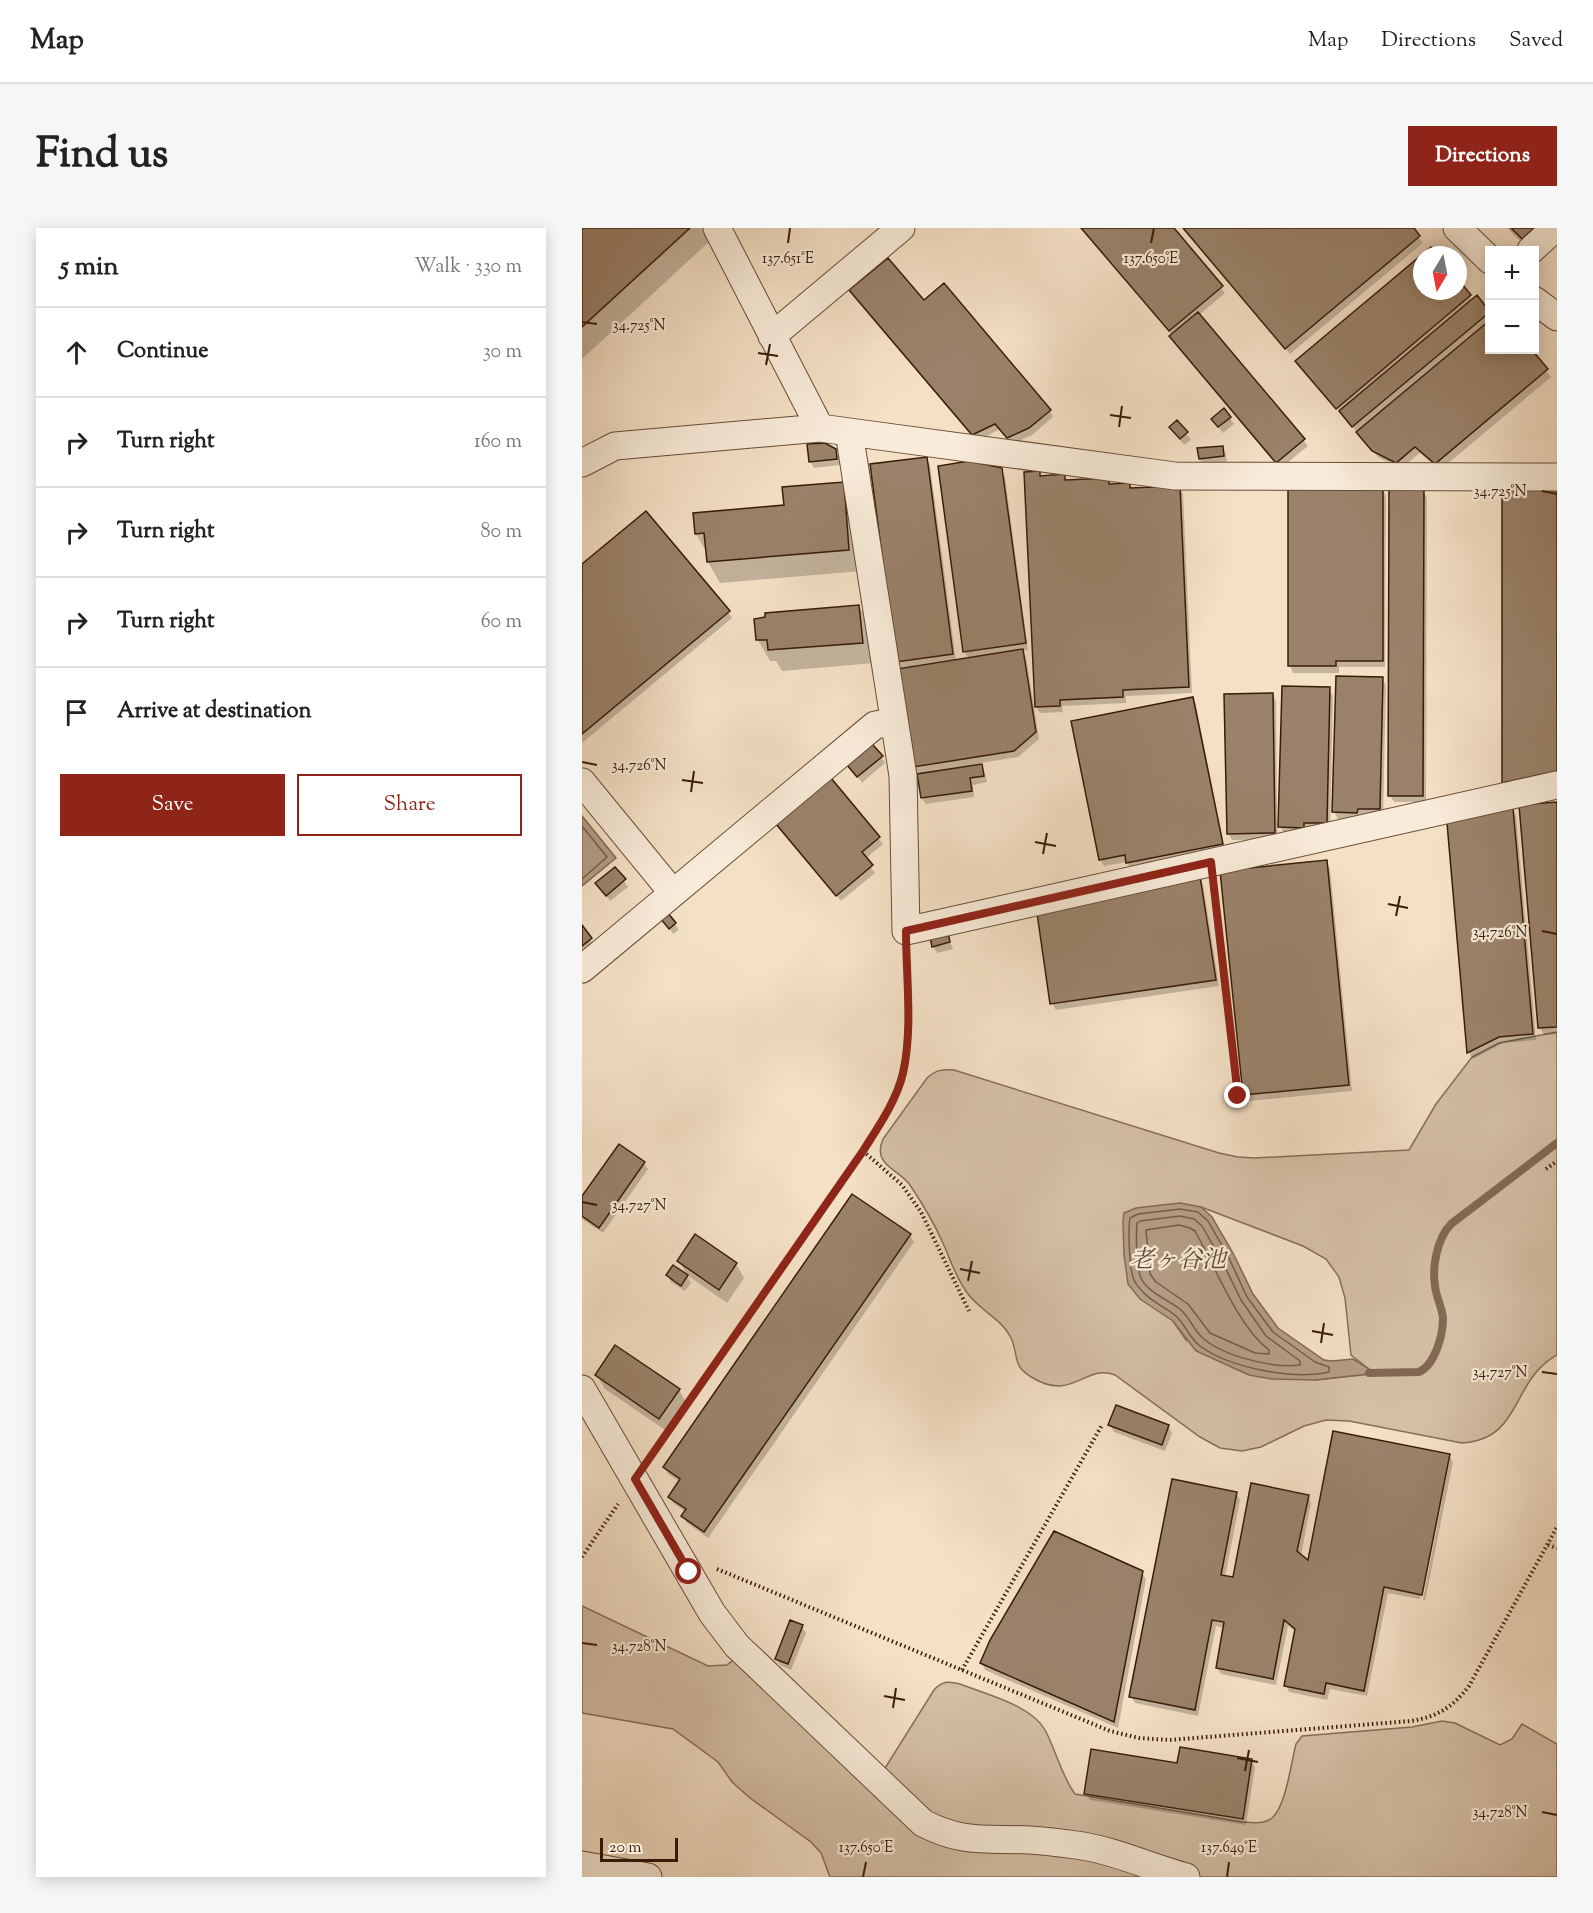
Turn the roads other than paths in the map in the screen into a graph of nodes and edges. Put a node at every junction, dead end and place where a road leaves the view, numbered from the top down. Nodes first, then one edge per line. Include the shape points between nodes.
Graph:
1 (717, 228) edge
2 (901, 228) edge
3 (1457, 228) edge
4 (1555, 228) edge
5 (1535, 246) edge
6 (1485, 255) edge
7 (1539, 304) edge
8 (1557, 317) edge
9 (772, 336) junction
10 (820, 428) junction
11 (849, 432) junction
12 (582, 463) edge
13 (1557, 477) edge
14 (894, 722) junction
15 (582, 782) edge
16 (1557, 786) edge
17 (673, 893) junction
18 (582, 969) edge
19 (582, 1389) edge
20 (582, 1865) edge
21 (648, 1877) edge
22 (1186, 1877) edge

1 - 9 street
2 - 9 street
3 - 6 street
4 - 5 street
7 - 8 street
9 - 10 street
10 - 11 street
10 - 12 street via 615,446
11 - 13 street via 1175,476
11 - 14 street
14 - 16 street via 903,776 906,931
14 - 17 street via 875,725
15 - 17 street
17 - 18 street
19 - 22 street via 712,1613 737,1646 923,1823 962,1838 1078,1845
20 - 21 street

